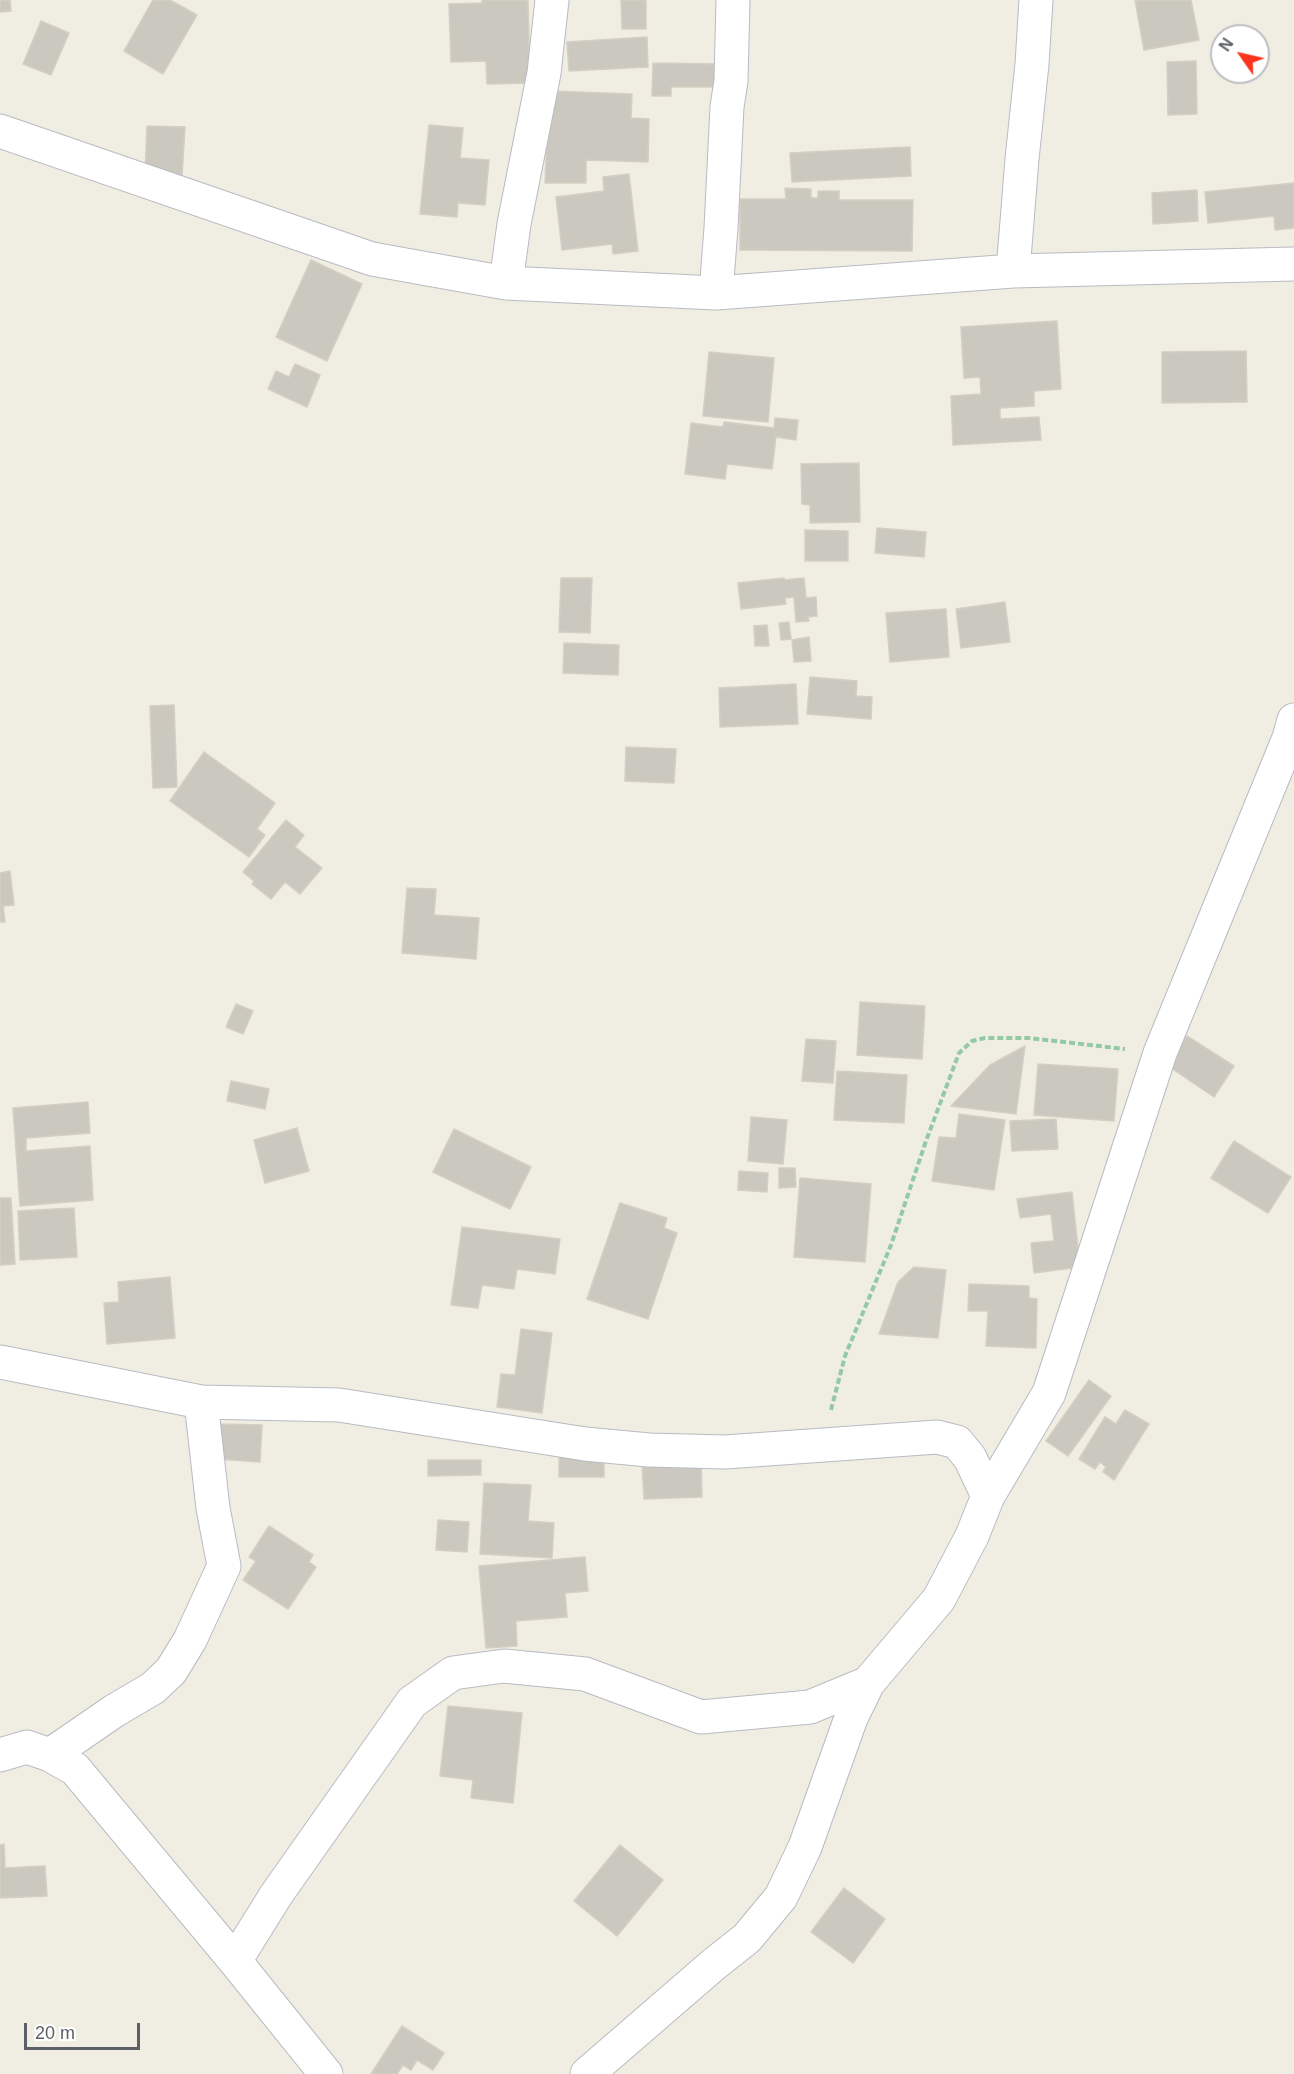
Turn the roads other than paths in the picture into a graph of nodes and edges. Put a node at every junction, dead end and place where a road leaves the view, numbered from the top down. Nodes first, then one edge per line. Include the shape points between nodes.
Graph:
1 (552, 0) edge
2 (733, 0) edge
3 (1036, 0) edge
4 (0, 131) edge
5 (1294, 264) edge
6 (1013, 271) junction
7 (506, 283) junction
8 (716, 293) junction
9 (1292, 732) edge
10 (0, 1362) edge
11 (201, 1402) junction
12 (988, 1496) junction
13 (868, 1683) junction
14 (0, 1755) edge
15 (50, 1755) junction
16 (235, 1960) junction
17 (326, 2074) edge
18 (587, 2074) edge

1 - 7 street via 544,73
2 - 8 street via 733,53
3 - 6 street
4 - 7 street via 372,259
5 - 6 street
6 - 8 street
7 - 8 street
9 - 12 street via 1160,1053 1048,1393
10 - 11 street
11 - 12 street via 339,1405 585,1444 649,1450 725,1452 937,1437 957,1442 970,1458
11 - 15 street via 224,1566 171,1671 153,1688
12 - 13 street via 939,1599
13 - 16 street via 810,1707 701,1717 585,1674 504,1666 453,1673 412,1702
13 - 18 street via 847,1729 806,1847 781,1897 747,1938
14 - 15 street via 27,1747
15 - 16 street via 75,1769
16 - 17 street

